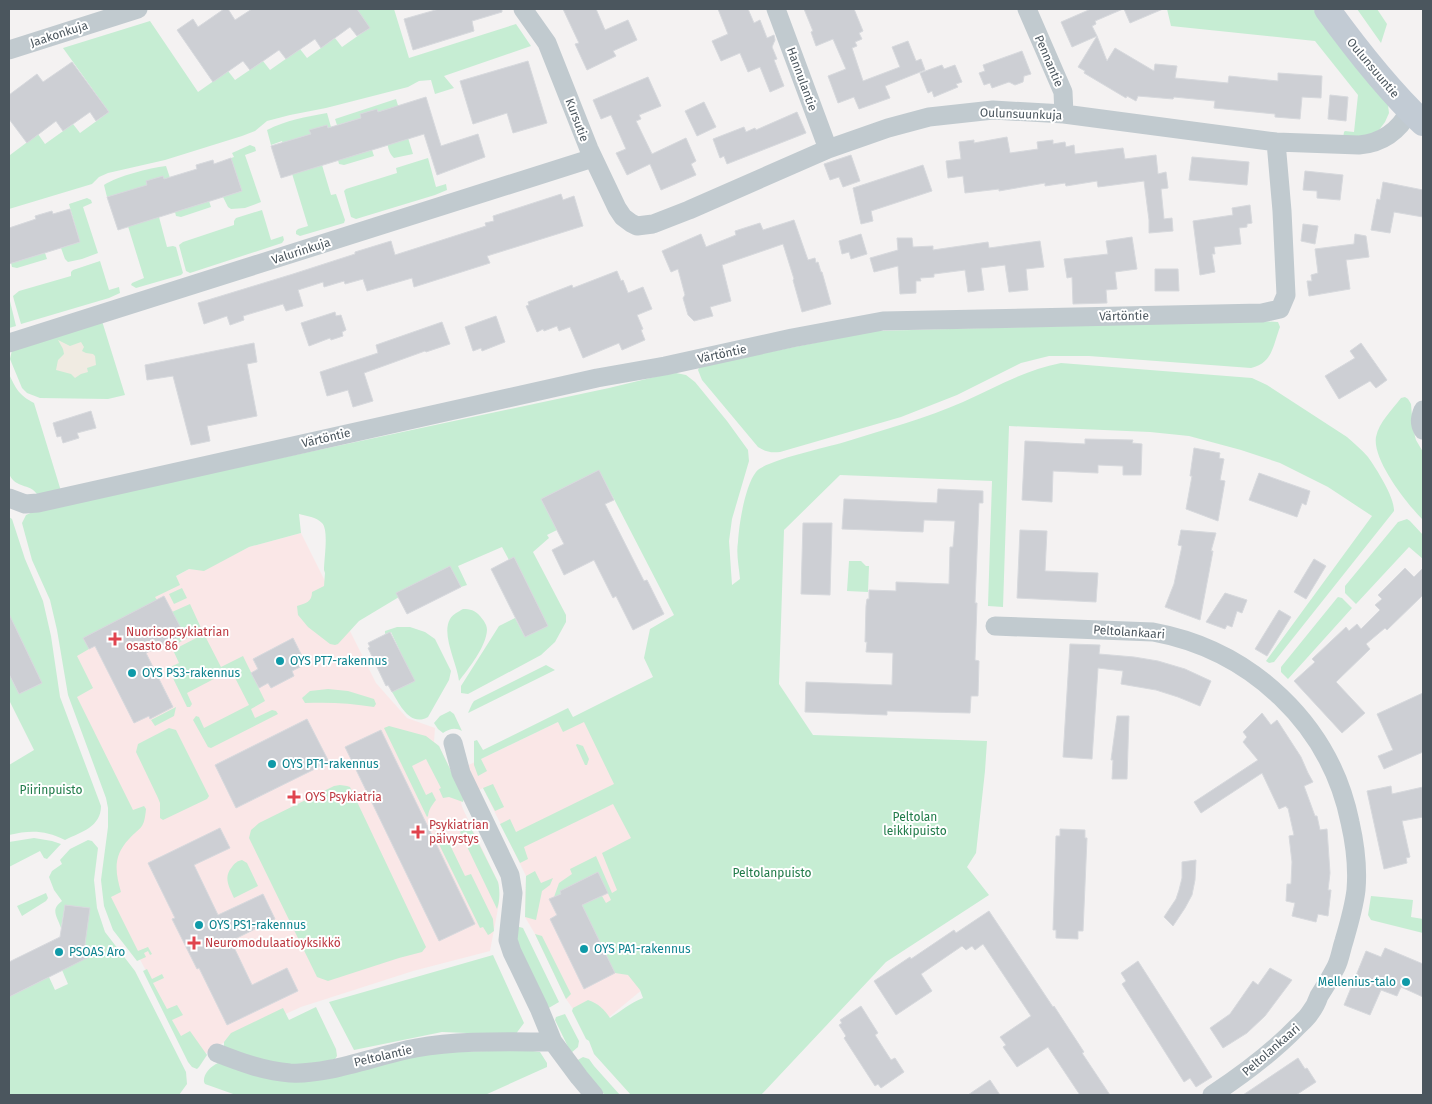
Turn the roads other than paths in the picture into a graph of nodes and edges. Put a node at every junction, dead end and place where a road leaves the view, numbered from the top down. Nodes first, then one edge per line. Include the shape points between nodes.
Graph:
1 (138, 9) edge
2 (523, 9) edge
3 (776, 9) edge
4 (1027, 9) edge
5 (1327, 9) edge
6 (9, 50) edge
7 (1064, 114) junction
8 (1416, 117) edge
9 (1276, 142) junction
10 (828, 149) junction
11 (593, 158) junction
12 (637, 226) joint
13 (9, 343) edge
14 (1423, 410) edge
15 (1423, 430) edge
16 (9, 498) edge
17 (995, 626) dead end
18 (453, 743) dead end
19 (553, 1042) junction
20 (217, 1053) dead end
21 (594, 1095) edge
22 (1212, 1095) edge

1 - 6 street, Jaakonkuja
2 - 11 street, Kursutie via 547,43
3 - 10 street, Hannulantie
4 - 7 street, Pennantie via 1063,92
5 - 8 main road, Oulunsuuntie via 1381,79
7 - 9 street, Oulunsuunkuja
7 - 10 street, Oulunsuunkuja via 993,110 929,117
8 - 9 street, Oulunsuunkuja via 1370,144
9 - 16 street, Värtöntie via 1286,295 1280,310 1262,313 883,321 597,378 38,503 25,504
10 - 12 street, Oulunsuunkuja via 689,210 653,224
11 - 12 street, Kursutie via 617,208 623,217
11 - 13 street, Valurinkuja
14 - 15 street via 1420,418
17 - 22 street, Peltolankaari via 1153,632 1198,644 1264,681 1292,707 1316,739 1334,771 1347,804 1355,846 1356,889 1337,965 1310,1013 1286,1039
18 - 19 street via 460,773 510,875 513,893 508,940
19 - 20 street, Peltolantie via 426,1047 320,1071 291,1073 250,1066
19 - 21 street

